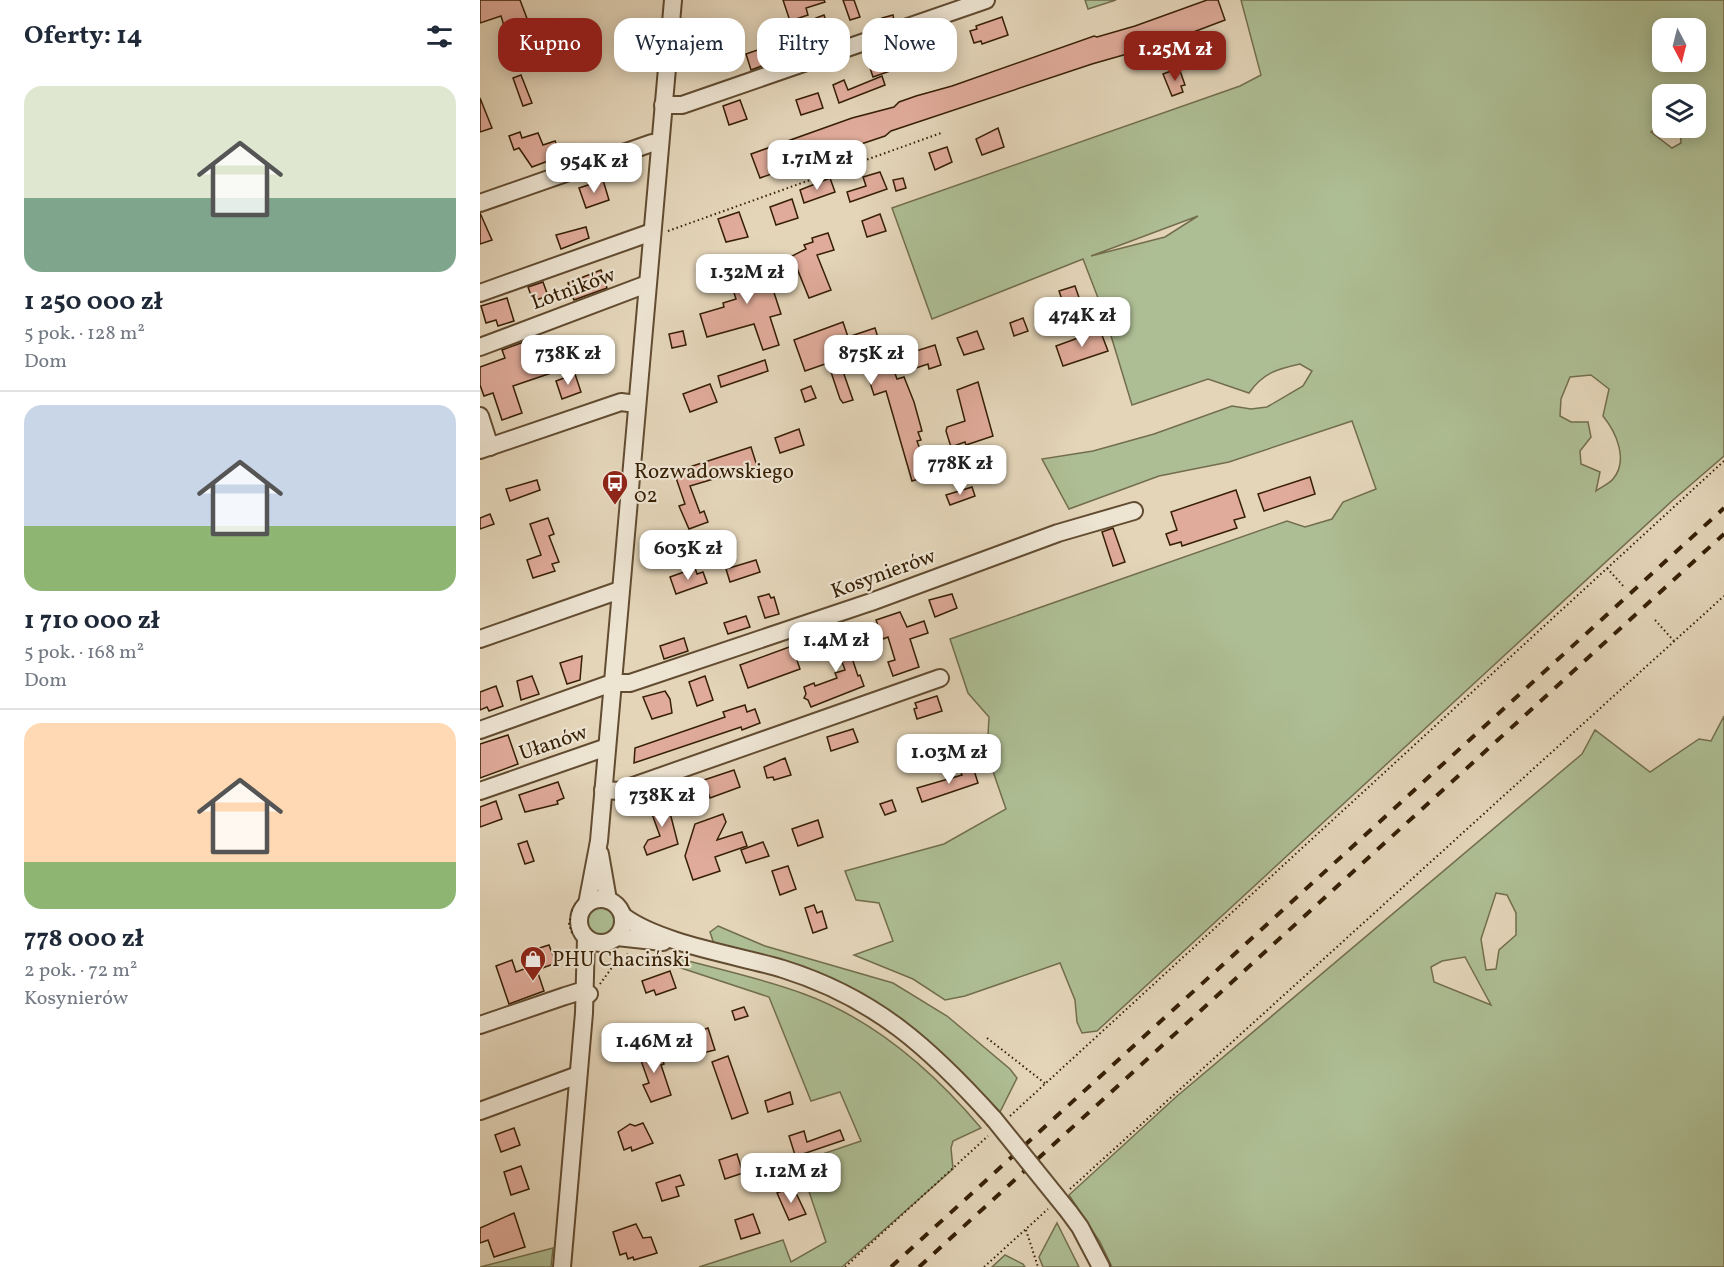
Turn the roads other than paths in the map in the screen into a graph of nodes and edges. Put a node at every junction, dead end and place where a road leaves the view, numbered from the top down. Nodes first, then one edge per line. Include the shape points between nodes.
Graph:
1 (673, 0) edge
2 (986, 0) edge
3 (663, 105) junction
4 (660, 144) junction
5 (480, 203) edge
6 (651, 234) junction
7 (647, 284) junction
8 (480, 292) edge
9 (480, 346) edge
10 (636, 404) junction
11 (480, 416) edge
12 (485, 448) edge
13 (1134, 510) dead end
14 (620, 590) junction
15 (480, 639) edge
16 (940, 678) dead end
17 (612, 683) junction
18 (480, 730) edge
19 (607, 747) junction
20 (603, 790) junction
21 (480, 791) edge
22 (598, 841) junction
23 (608, 900) junction
24 (587, 904) junction
25 (622, 916) junction
26 (586, 938) junction
27 (612, 940) junction
28 (699, 947) junction
29 (587, 994) junction
30 (480, 1025) edge
31 (578, 1076) junction
32 (480, 1111) edge
33 (562, 1267) edge
34 (1101, 1267) edge

1 - 3 street
2 - 3 street via 682,105
3 - 4 street
4 - 5 street via 652,143
4 - 6 street
6 - 7 street
6 - 8 street
7 - 9 street, Lotników
7 - 10 street
10 - 12 street via 621,402
10 - 14 street
11 - 12 street
13 - 17 street, Kosynierów via 630,683
14 - 15 street
14 - 17 street
16 - 20 street via 619,791
17 - 18 street, Kosynierów
17 - 19 street
19 - 20 street
19 - 21 street, Ułanów
20 - 22 street
22 - 23 street
22 - 24 street
23 - 24 street via 597,899
23 - 25 street
24 - 26 street via 579,918
25 - 27 street via 622,927
25 - 28 street
26 - 27 street via 596,943
26 - 29 street
27 - 28 street
27 - 29 street via 602,949
28 - 34 street, bridge via 814,980 878,1013 927,1048 997,1124 1069,1212
29 - 30 street via 566,996
29 - 31 street
31 - 32 street
31 - 33 street

